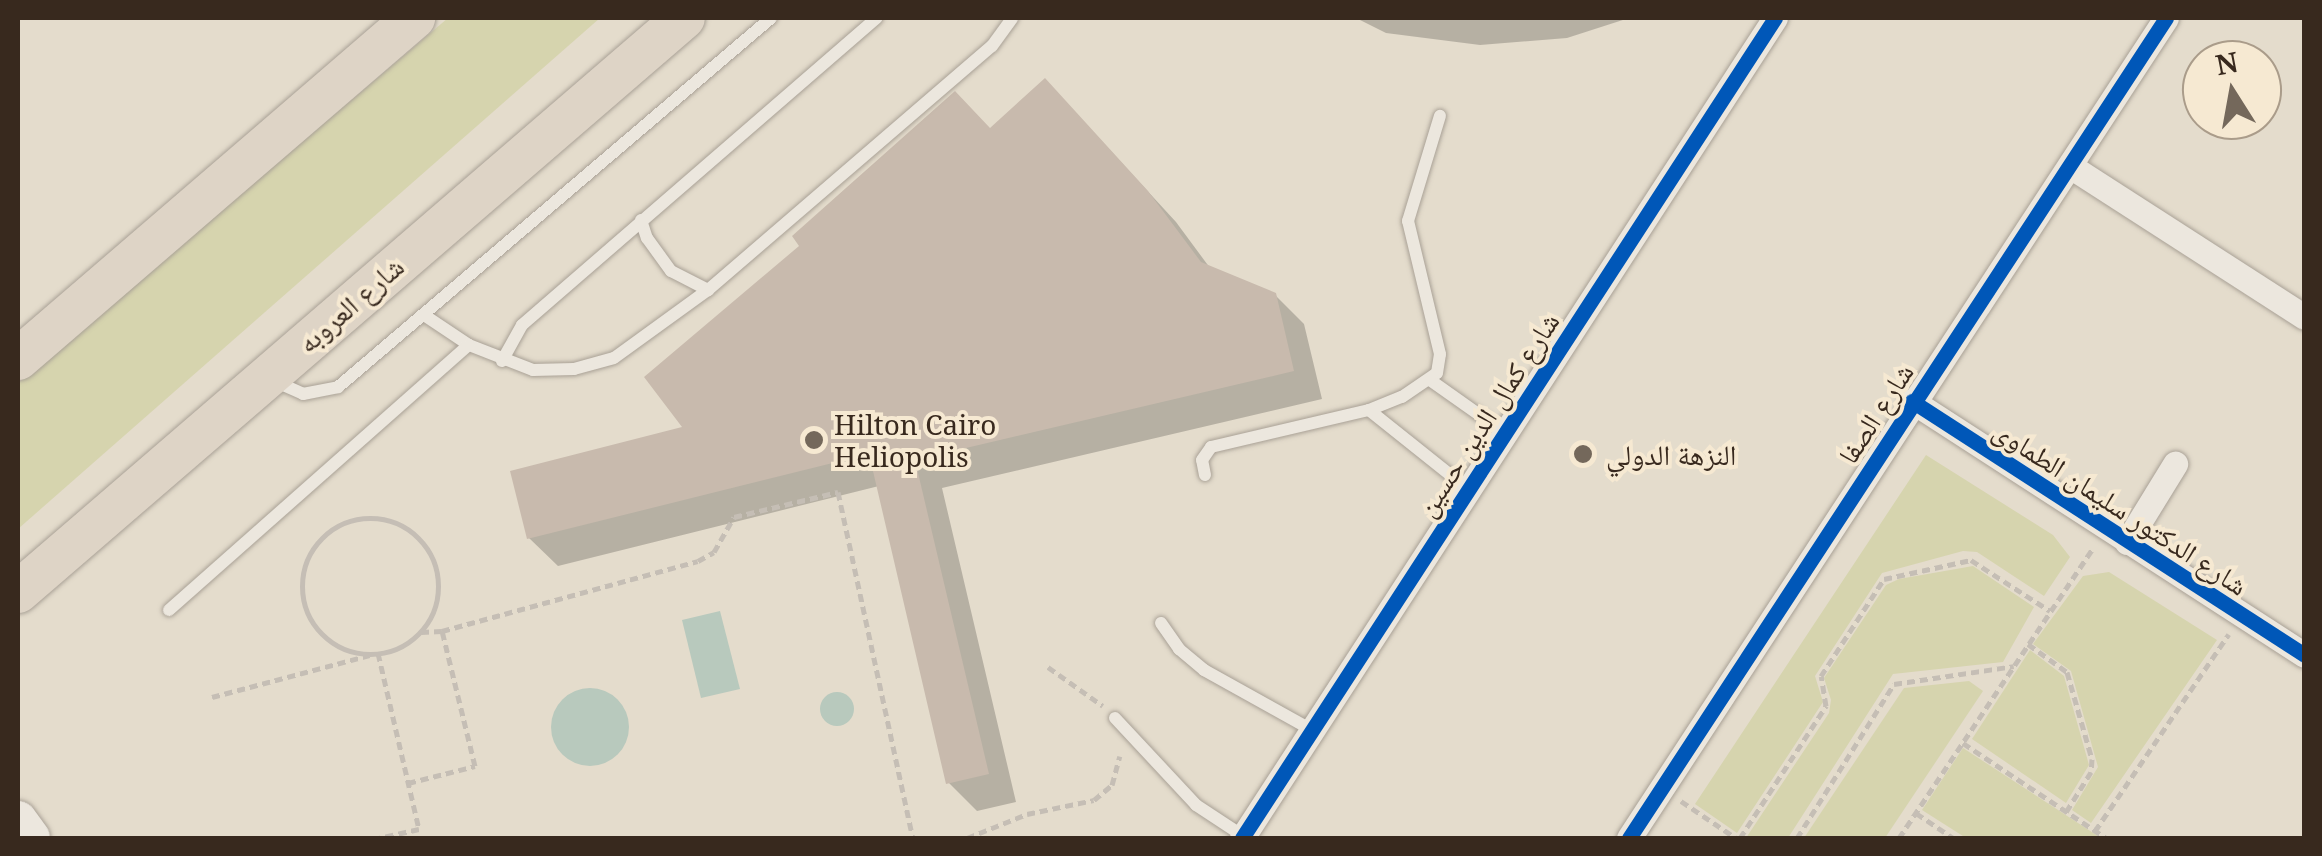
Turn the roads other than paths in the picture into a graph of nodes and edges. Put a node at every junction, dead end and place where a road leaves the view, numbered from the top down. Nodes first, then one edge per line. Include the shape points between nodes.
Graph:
1 (414, 18) edge
2 (684, 18) edge
3 (771, 18) edge
4 (876, 18) edge
5 (1012, 18) edge
6 (1776, 18) edge
7 (2166, 18) edge
8 (1440, 116) dead end
9 (2070, 166) junction
10 (642, 220) junction
11 (708, 290) junction
12 (424, 315) junction
13 (2304, 317) edge
14 (470, 345) junction
15 (18, 359) edge
16 (502, 361) junction
17 (266, 376) junction
18 (1430, 380) junction
19 (1912, 401) junction
20 (1369, 410) junction
21 (1506, 433) junction
22 (2174, 464) dead end
23 (1205, 475) dead end
24 (1468, 489) junction
25 (2116, 535) junction
26 (18, 592) edge
27 (169, 610) dead end
28 (1161, 622) dead end
29 (2304, 655) edge
30 (1116, 718) road end
31 (1312, 730) junction
32 (18, 820) edge
33 (1242, 837) edge
34 (31, 838) edge
35 (1629, 838) edge

1 - 15 highway
2 - 17 highway, شارع العروبه
3 - 12 lane
4 - 10 lane
5 - 11 lane via 992,46
6 - 21 street, شارع كمال الدين حسين
7 - 9 street, شارع الصفا
8 - 18 lane via 1408,222 1440,354
9 - 13 street
9 - 19 street, شارع الصفا
10 - 11 lane via 670,271
10 - 16 lane via 522,325
11 - 16 lane via 614,358 574,369 532,370
12 - 14 lane
12 - 17 lane via 338,387 303,394
14 - 16 lane
14 - 27 lane
17 - 26 highway, شارع العروبه
18 - 20 lane
18 - 21 lane
19 - 25 street, شارع الدكتور سليمان الطماوى
19 - 35 street, شارع الصفا
20 - 23 lane via 1211,447 1202,460
20 - 24 lane
21 - 24 street, شارع كمال الدين حسين
22 - 25 street
24 - 31 street, شارع كمال الدين حسين
25 - 29 street, شارع الدكتور سليمان الطماوى
28 - 31 lane via 1204,670
30 - 33 lane via 1196,805
31 - 33 street, شارع كمال الدين حسين
32 - 34 main road

